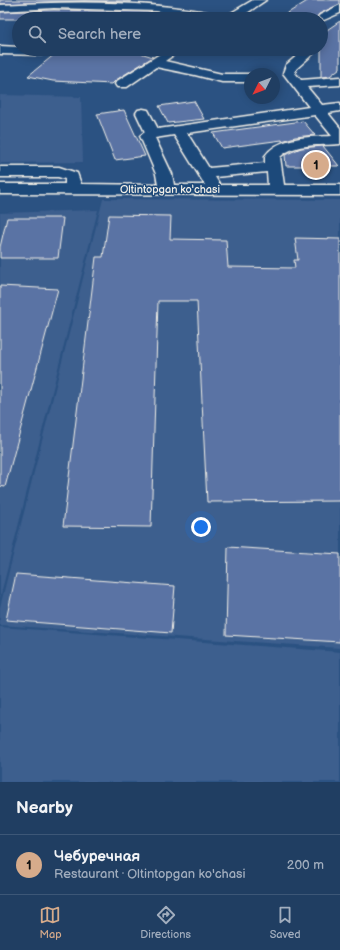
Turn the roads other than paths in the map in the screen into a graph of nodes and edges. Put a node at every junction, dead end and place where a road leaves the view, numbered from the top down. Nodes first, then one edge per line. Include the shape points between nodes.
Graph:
1 (167, 0) edge
2 (261, 0) edge
3 (0, 8) edge
4 (156, 8) junction
5 (340, 8) edge
6 (180, 12) edge
7 (241, 12) edge
8 (328, 15) edge
9 (0, 50) edge
10 (12, 50) edge
11 (164, 56) edge
12 (305, 56) edge
13 (153, 63) junction
14 (244, 78) edge
15 (291, 80) junction
16 (122, 84) dead end
17 (339, 86) edge
18 (340, 107) edge
19 (318, 110) junction
20 (143, 112) dead end
21 (178, 130) junction
22 (153, 134) junction
23 (340, 136) edge
24 (340, 140) edge
25 (274, 167) junction
26 (0, 172) edge
27 (205, 173) junction
28 (0, 189) edge
29 (74, 189) junction
30 (167, 189) junction
31 (215, 189) junction
32 (277, 190) junction
33 (340, 190) edge

1 - 4 street
2 - 7 street
3 - 4 street via 54,5
4 - 6 street
5 - 8 street
9 - 10 street
11 - 13 street
12 - 15 street via 290,68
13 - 14 street via 222,78
13 - 16 street
15 - 17 street
15 - 19 street
18 - 19 street
19 - 21 street
19 - 23 street
20 - 22 street
21 - 22 street
21 - 27 street
22 - 30 street via 147,136 164,174
24 - 25 street via 286,145 272,156
25 - 27 street
25 - 32 street
26 - 29 street via 59,172 72,176
27 - 31 street
28 - 29 street, Oltintopgan ko'chasi
29 - 30 street, Oltintopgan ko'chasi
30 - 31 street, Oltintopgan ko'chasi
31 - 32 street, Oltintopgan ko'chasi
32 - 33 street, Oltintopgan ko'chasi

